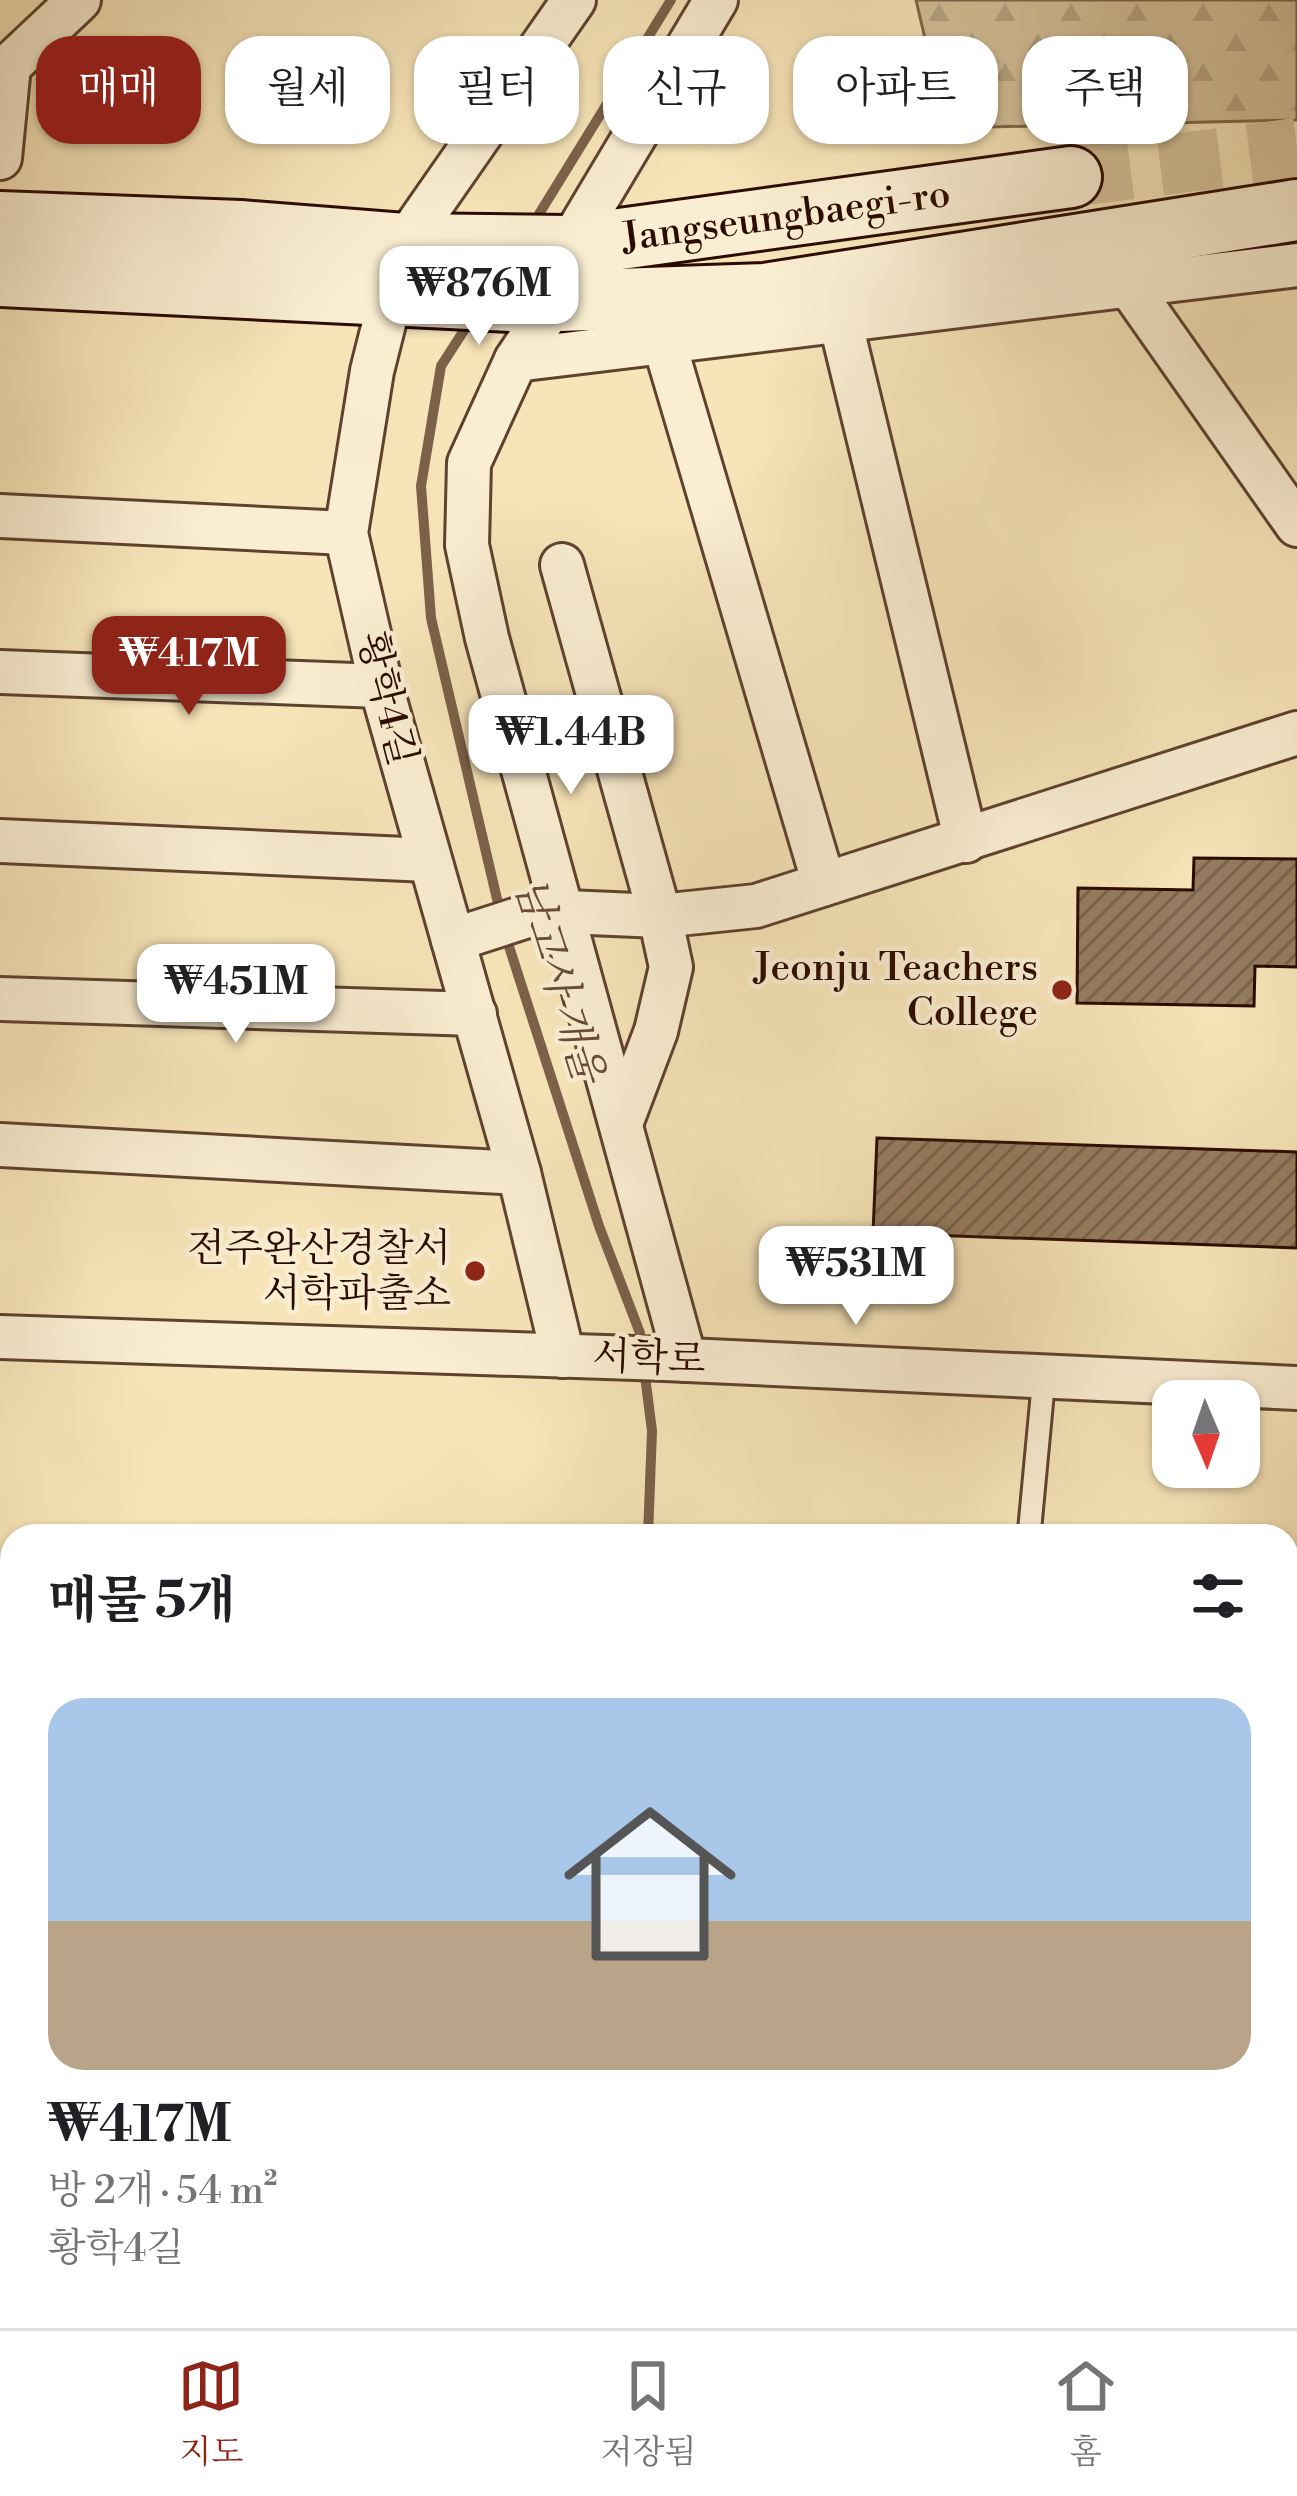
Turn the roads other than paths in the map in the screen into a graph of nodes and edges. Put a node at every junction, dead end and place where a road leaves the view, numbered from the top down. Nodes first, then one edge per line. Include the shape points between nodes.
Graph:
1 (79, 0) edge
2 (574, 0) edge
3 (716, 0) edge
4 (0, 158) edge
5 (1071, 177) tunnel mouth
6 (1297, 210) edge
7 (0, 223) edge
8 (1297, 265) edge
9 (414, 269) junction
10 (550, 273) junction
11 (0, 276) edge
12 (1127, 284) junction
13 (840, 320) junction
14 (664, 342) junction
15 (516, 359) junction
16 (0, 516) edge
17 (1297, 525) edge
18 (346, 532) junction
19 (562, 565) dead end
20 (0, 672) edge
21 (381, 686) junction
22 (1297, 733) edge
23 (0, 841) edge
24 (966, 841) junction
25 (429, 860) junction
26 (824, 884) junction
27 (544, 914) junction
28 (660, 916) junction
29 (466, 935) junction
30 (0, 999) edge
31 (475, 1014) junction
32 (622, 1121) junction
33 (0, 1145) edge
34 (519, 1173) junction
35 (0, 1337) edge
36 (563, 1356) junction
37 (675, 1359) junction
38 (1044, 1376) junction
39 (1297, 1388) edge
40 (1030, 1524) edge

1 - 4 street via 9,66
2 - 9 street
3 - 10 street
5 - 10 street, Jangseungbaegi-ro
6 - 10 street via 765,294
7 - 9 street via 240,231
8 - 12 street
9 - 10 street
9 - 11 street
9 - 18 street, 황학4길 via 372,371
10 - 15 street
12 - 13 street
12 - 17 street
13 - 14 street
13 - 24 street
14 - 15 street
14 - 26 street
15 - 27 street via 469,463 467,545
16 - 18 street
18 - 21 street, 황학4길
19 - 28 street
20 - 21 street
21 - 25 street, 황학4길
22 - 24 street
23 - 25 street
24 - 26 street
25 - 29 street, 황학4길
26 - 28 street via 756,906
27 - 28 street
27 - 29 street
27 - 32 street
28 - 32 street via 671,967
29 - 31 street, 황학4길
30 - 31 street
31 - 34 street, 황학4길
32 - 37 street
33 - 34 street
34 - 36 street, 황학4길
35 - 36 street, 서학로
36 - 37 street, 서학로
37 - 38 street, 서학로
38 - 39 street, 서학로
38 - 40 lane

